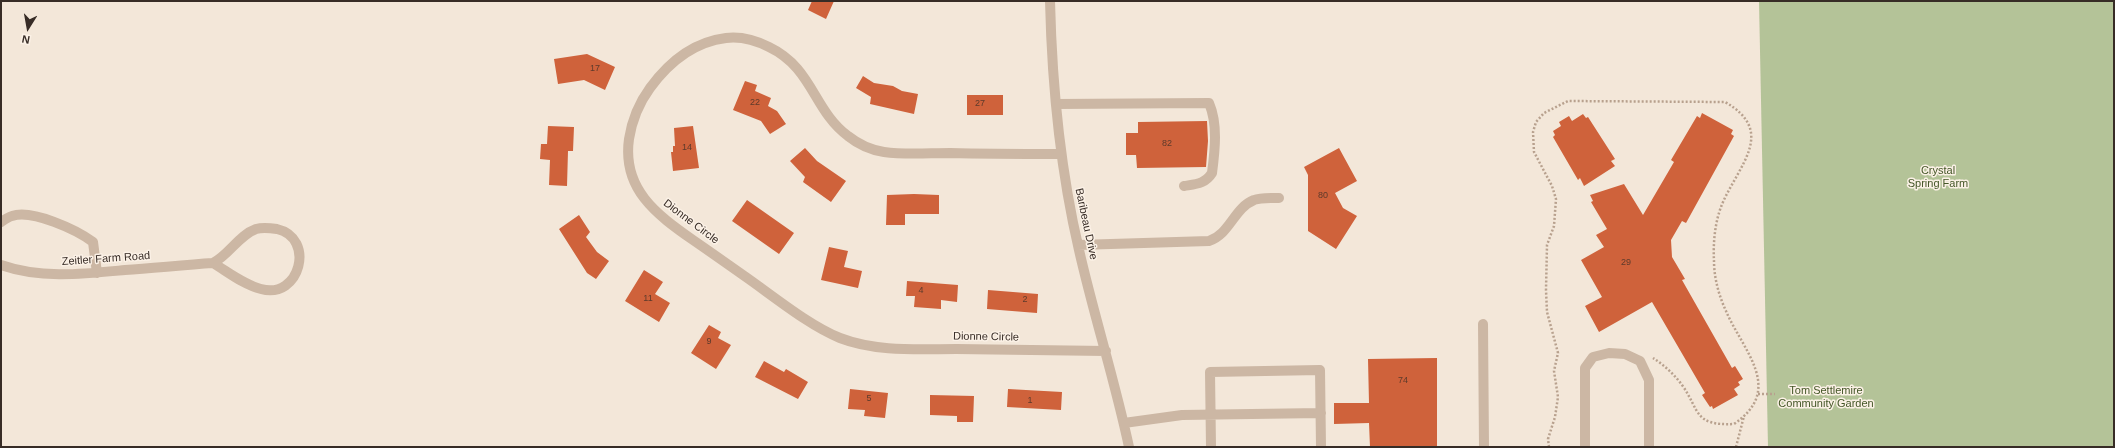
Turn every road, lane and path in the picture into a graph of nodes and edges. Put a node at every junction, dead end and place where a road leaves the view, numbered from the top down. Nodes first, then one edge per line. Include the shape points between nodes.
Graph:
1 (1050, 1) edge
2 (1056, 104) junction
3 (1061, 154) junction
4 (1184, 186) dead end
5 (1279, 198) dead end
6 (1, 222) edge
7 (1078, 245) junction
8 (213, 263) junction
9 (1, 264) edge
10 (97, 273) junction
11 (1483, 324) dead end
12 (1106, 351) junction
13 (1632, 357) junction
14 (1758, 394) junction
15 (1775, 394) dead end
16 (1321, 413) junction
17 (1211, 415) junction
18 (1744, 416) junction
19 (1124, 423) junction
20 (1129, 447) edge
21 (1211, 447) edge
22 (1321, 447) edge
23 (1484, 447) edge
24 (1549, 447) edge
25 (1585, 447) edge
26 (1649, 447) edge
27 (1736, 447) edge

1 - 2 street, Baribeau Drive
2 - 3 street, Baribeau Drive
2 - 4 street via 1209,103 1214,114 1212,174 1208,180 1200,184
3 - 7 street, Baribeau Drive
3 - 12 street, Dionne Circle via 882,152 869,148 856,142 833,122 799,69 789,59 755,40 730,38 703,43 690,49 656,80 638,109 632,125 628,160 631,176 638,190 647,203 667,222 839,338 891,348
5 - 7 street via 1254,199 1218,238 1209,241
6 - 10 street via 12,216 28,214 79,232 93,242
7 - 12 street, Baribeau Drive
8 - 8 street via 256,229 269,227 281,230 291,237 298,248 300,263 295,278 284,287 272,290 261,290 250,285
8 - 10 street, Zeitler Farm Road
9 - 10 street, Zeitler Farm Road via 26,272
11 - 23 street
12 - 19 street, Baribeau Drive
13 - 18 path via 1643,351 1663,364 1683,386 1694,410 1702,418 1723,424 1734,424
13 - 25 street via 1609,353 1594,357 1585,368
13 - 26 street via 1640,361 1649,380
14 - 15 path
14 - 18 path via 1750,411
14 - 24 path via 1757,371 1726,312 1714,268 1715,235 1719,214 1752,141 1751,128 1745,118 1737,109 1725,102 1568,101 1544,113 1536,122 1533,132 1534,152 1556,199 1554,226 1547,245 1547,312 1558,353 1554,371 1558,397 1549,433
16 - 17 street
16 - 17 street via 1320,370 1312,370 1210,372
16 - 22 street
17 - 19 street via 1182,415
17 - 21 street
18 - 27 path
19 - 20 street, Baribeau Drive

